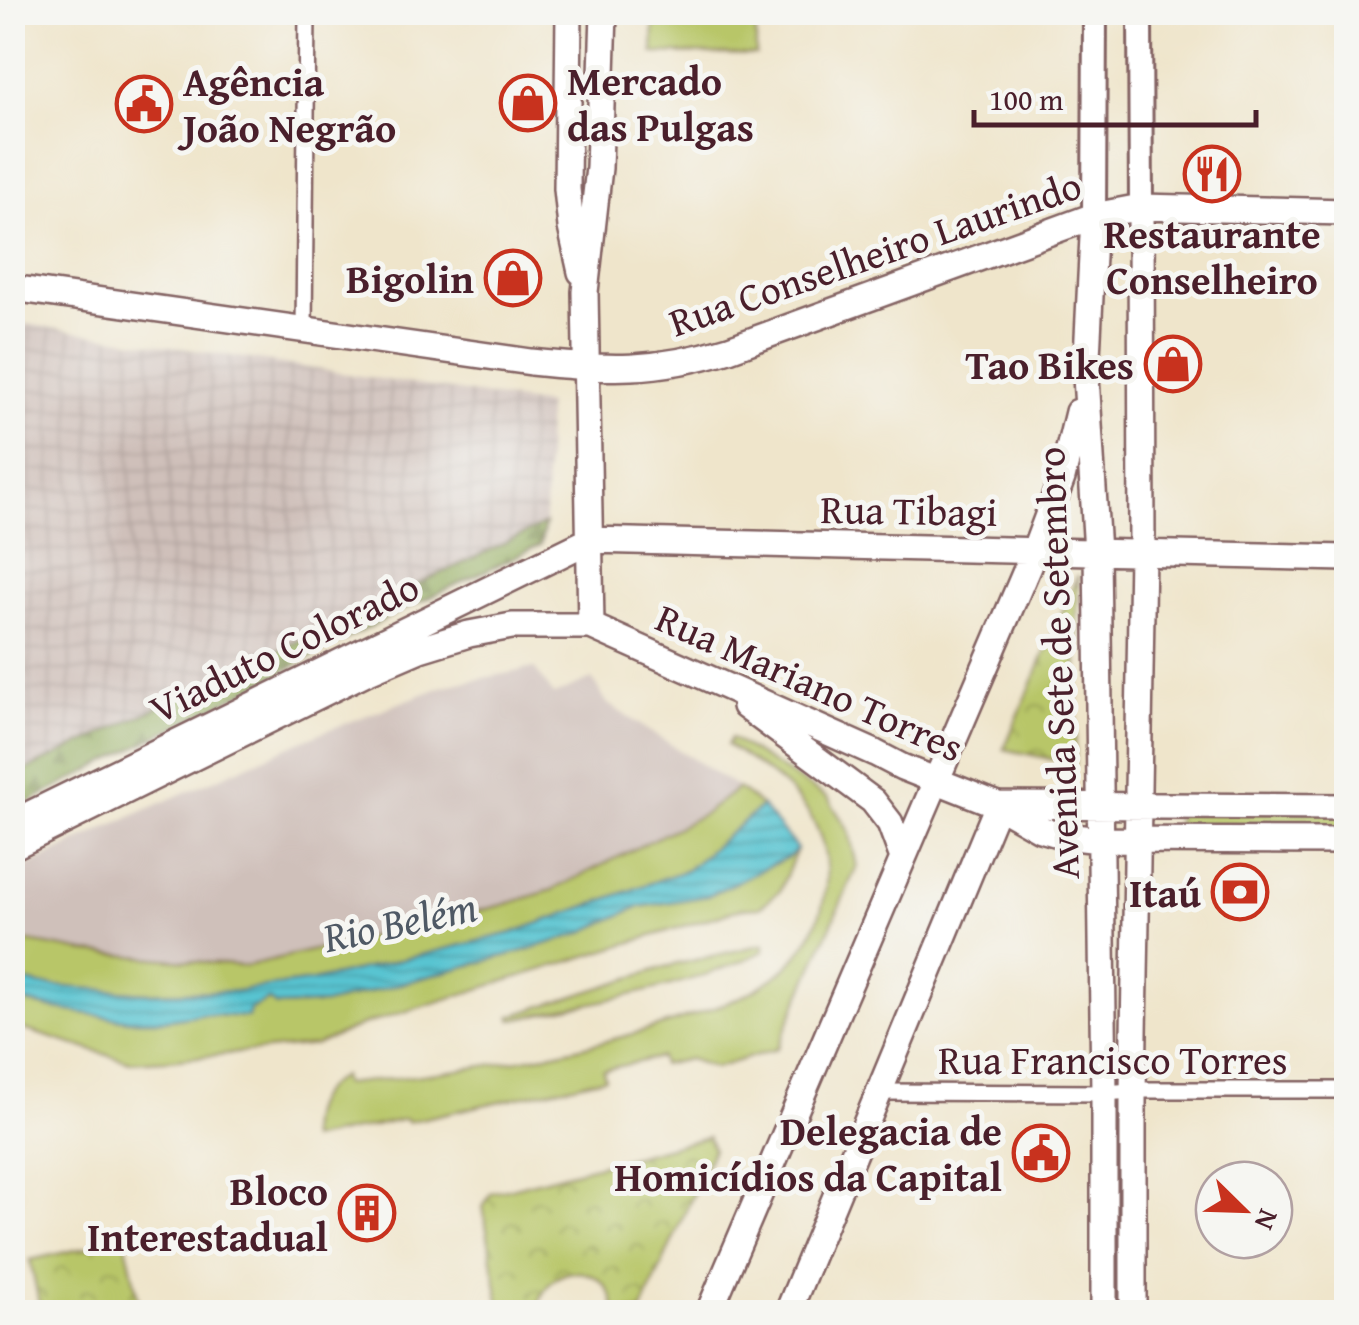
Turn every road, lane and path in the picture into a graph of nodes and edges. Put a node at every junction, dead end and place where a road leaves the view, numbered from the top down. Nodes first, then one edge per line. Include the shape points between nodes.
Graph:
1 (307, 12) edge
2 (569, 12) edge
3 (604, 12) edge
4 (1095, 12) edge
5 (1140, 12) edge
6 (1141, 207) junction
7 (1346, 212) edge
8 (1094, 216) junction
9 (12, 288) edge
10 (586, 292) junction
11 (304, 330) junction
12 (587, 368) junction
13 (1086, 378) junction
14 (590, 540) junction
15 (1035, 550) junction
16 (1097, 552) junction
17 (1142, 553) junction
18 (1346, 558) edge
19 (592, 626) junction
20 (703, 676) junction
21 (174, 755) junction
22 (936, 780) junction
23 (1138, 798) junction
24 (998, 805) junction
25 (1100, 806) junction
26 (1346, 808) edge
27 (12, 823) edge
28 (1137, 839) junction
29 (1100, 840) junction
30 (1346, 841) edge
31 (12, 847) edge
32 (903, 858) junction
33 (1132, 1090) junction
34 (1346, 1090) edge
35 (880, 1092) junction
36 (1104, 1093) junction
37 (709, 1312) edge
38 (788, 1312) edge
39 (1104, 1312) edge
40 (1132, 1312) edge

1 - 11 street
2 - 10 main road via 570,227
3 - 10 main road
4 - 8 main road, Avenida Sete de Setembro
5 - 6 main road, Avenida Sete de Setembro
6 - 7 main road, Rua Conselheiro Laurindo
6 - 8 main road, Rua Conselheiro Laurindo
6 - 17 main road, Avenida Sete de Setembro
8 - 12 main road, Rua Conselheiro Laurindo via 704,356 648,367
8 - 13 main road, Avenida Sete de Setembro
9 - 11 main road, Rua Conselheiro Laurindo
10 - 12 main road
11 - 12 main road, Rua Conselheiro Laurindo
12 - 14 main road
13 - 15 main road via 1062,478
13 - 16 main road, Avenida Sete de Setembro
14 - 15 main road, Rua Tibagi
14 - 19 main road
14 - 21 main road, Viaduto Colorado
15 - 16 main road, Rua Tibagi
15 - 22 main road
16 - 17 main road, Rua Tibagi
16 - 25 main road, Avenida Sete de Setembro
17 - 18 main road, Rua Tibagi
17 - 23 main road, Avenida Sete de Setembro
19 - 20 main road, Rua Mariano Torres
19 - 21 main road, Viaduto Colorado via 491,629 420,649
20 - 22 main road, Rua Mariano Torres
20 - 32 main road via 873,800
21 - 27 main road, Viaduto Colorado
21 - 31 main road, Viaduto Colorado
22 - 24 main road, Rua Mariano Torres
22 - 32 main road
23 - 25 main road, Rua Mariano Torres
23 - 26 main road, Rua Mariano Torres
23 - 28 main road, Avenida Sete de Setembro
24 - 25 main road, Rua Mariano Torres
24 - 29 main road, Rua Mariano Torres via 1040,829
24 - 35 main road
25 - 29 main road, Avenida Sete de Setembro
28 - 29 main road, Rua Mariano Torres
28 - 30 main road, Rua Mariano Torres
28 - 33 main road, Avenida Sete de Setembro
29 - 36 main road, Avenida Sete de Setembro
32 - 37 main road
33 - 34 street, Rua Francisco Torres
33 - 36 street, Rua Francisco Torres
33 - 40 main road, Avenida Sete de Setembro
35 - 36 street, Rua Francisco Torres
35 - 38 main road
36 - 39 main road, Avenida Sete de Setembro

